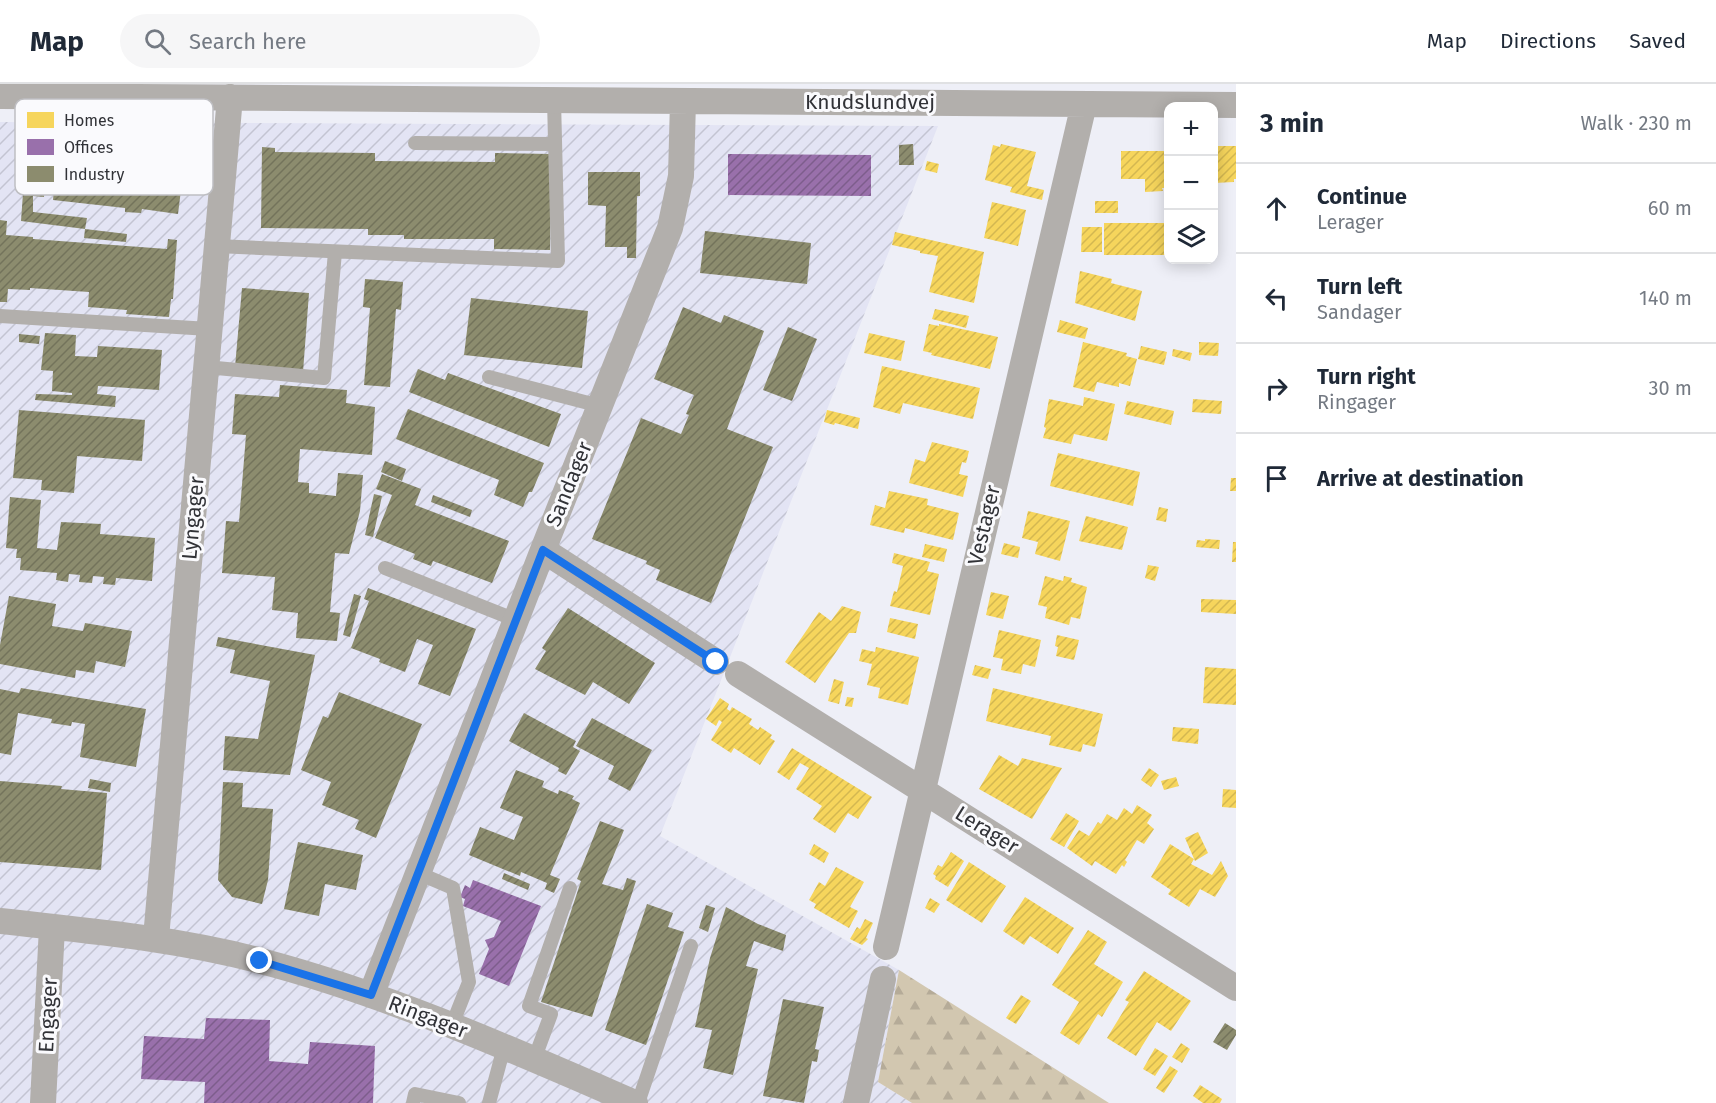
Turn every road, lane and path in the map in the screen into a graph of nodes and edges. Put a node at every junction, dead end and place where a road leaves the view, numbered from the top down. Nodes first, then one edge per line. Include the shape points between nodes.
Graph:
1 (15, 92) edge
2 (754, 93) edge
3 (856, 93) edge
4 (230, 98) junction
5 (554, 100) junction
6 (683, 101) junction
7 (1084, 104) junction
8 (1236, 105) edge
9 (415, 143) dead end
10 (555, 144) junction
11 (216, 246) junction
12 (335, 252) junction
13 (0, 316) edge
14 (209, 329) junction
15 (206, 367) junction
16 (489, 377) dead end
17 (600, 406) junction
18 (543, 550) junction
19 (385, 568) dead end
20 (516, 620) junction
21 (716, 662) dead end
22 (738, 674) dead end
23 (922, 789) junction
24 (418, 873) junction
25 (570, 888) dead end
26 (0, 921) edge
27 (52, 927) junction
28 (156, 938) junction
29 (692, 946) dead end
30 (886, 947) dead end
31 (883, 979) dead end
32 (1236, 988) edge
33 (371, 995) junction
34 (452, 1025) junction
35 (504, 1047) junction
36 (534, 1060) junction
37 (43, 1103) edge
38 (413, 1103) edge
39 (459, 1103) edge
40 (489, 1103) edge
41 (637, 1103) edge
42 (856, 1103) edge

1 - 4 street, Knudslundvej
2 - 3 street, Knudslundvej
2 - 6 street, Knudslundvej
3 - 7 street, Knudslundvej
4 - 5 street, Knudslundvej
4 - 11 street, Lyngager
5 - 6 street, Knudslundvej
5 - 10 lane
6 - 17 street, Sandager via 681,176 670,228
7 - 8 street, Knudslundvej
7 - 23 street, Vestager
9 - 10 lane
10 - 12 lane via 558,261
11 - 12 lane
11 - 14 street, Lyngager
12 - 15 lane via 324,378
13 - 14 lane
14 - 15 street, Lyngager
15 - 28 street, Lyngager
16 - 17 lane
17 - 18 street, Sandager
18 - 20 street, Sandager
18 - 21 street
19 - 20 lane
20 - 24 street, Sandager
22 - 23 street, Lerager
23 - 30 street, Vestager
23 - 32 street, Lerager
24 - 33 street, Sandager
24 - 34 lane via 453,888 469,982
25 - 36 lane via 529,1006 551,1014
26 - 27 street, Ringager
27 - 28 street, Ringager
27 - 37 street, Engager
28 - 33 street, Ringager via 260,961
29 - 41 lane
31 - 42 street
33 - 34 street, Ringager
34 - 35 street, Ringager
35 - 36 street, Ringager
35 - 40 lane
36 - 41 street, Ringager
38 - 39 lane via 415,1094

